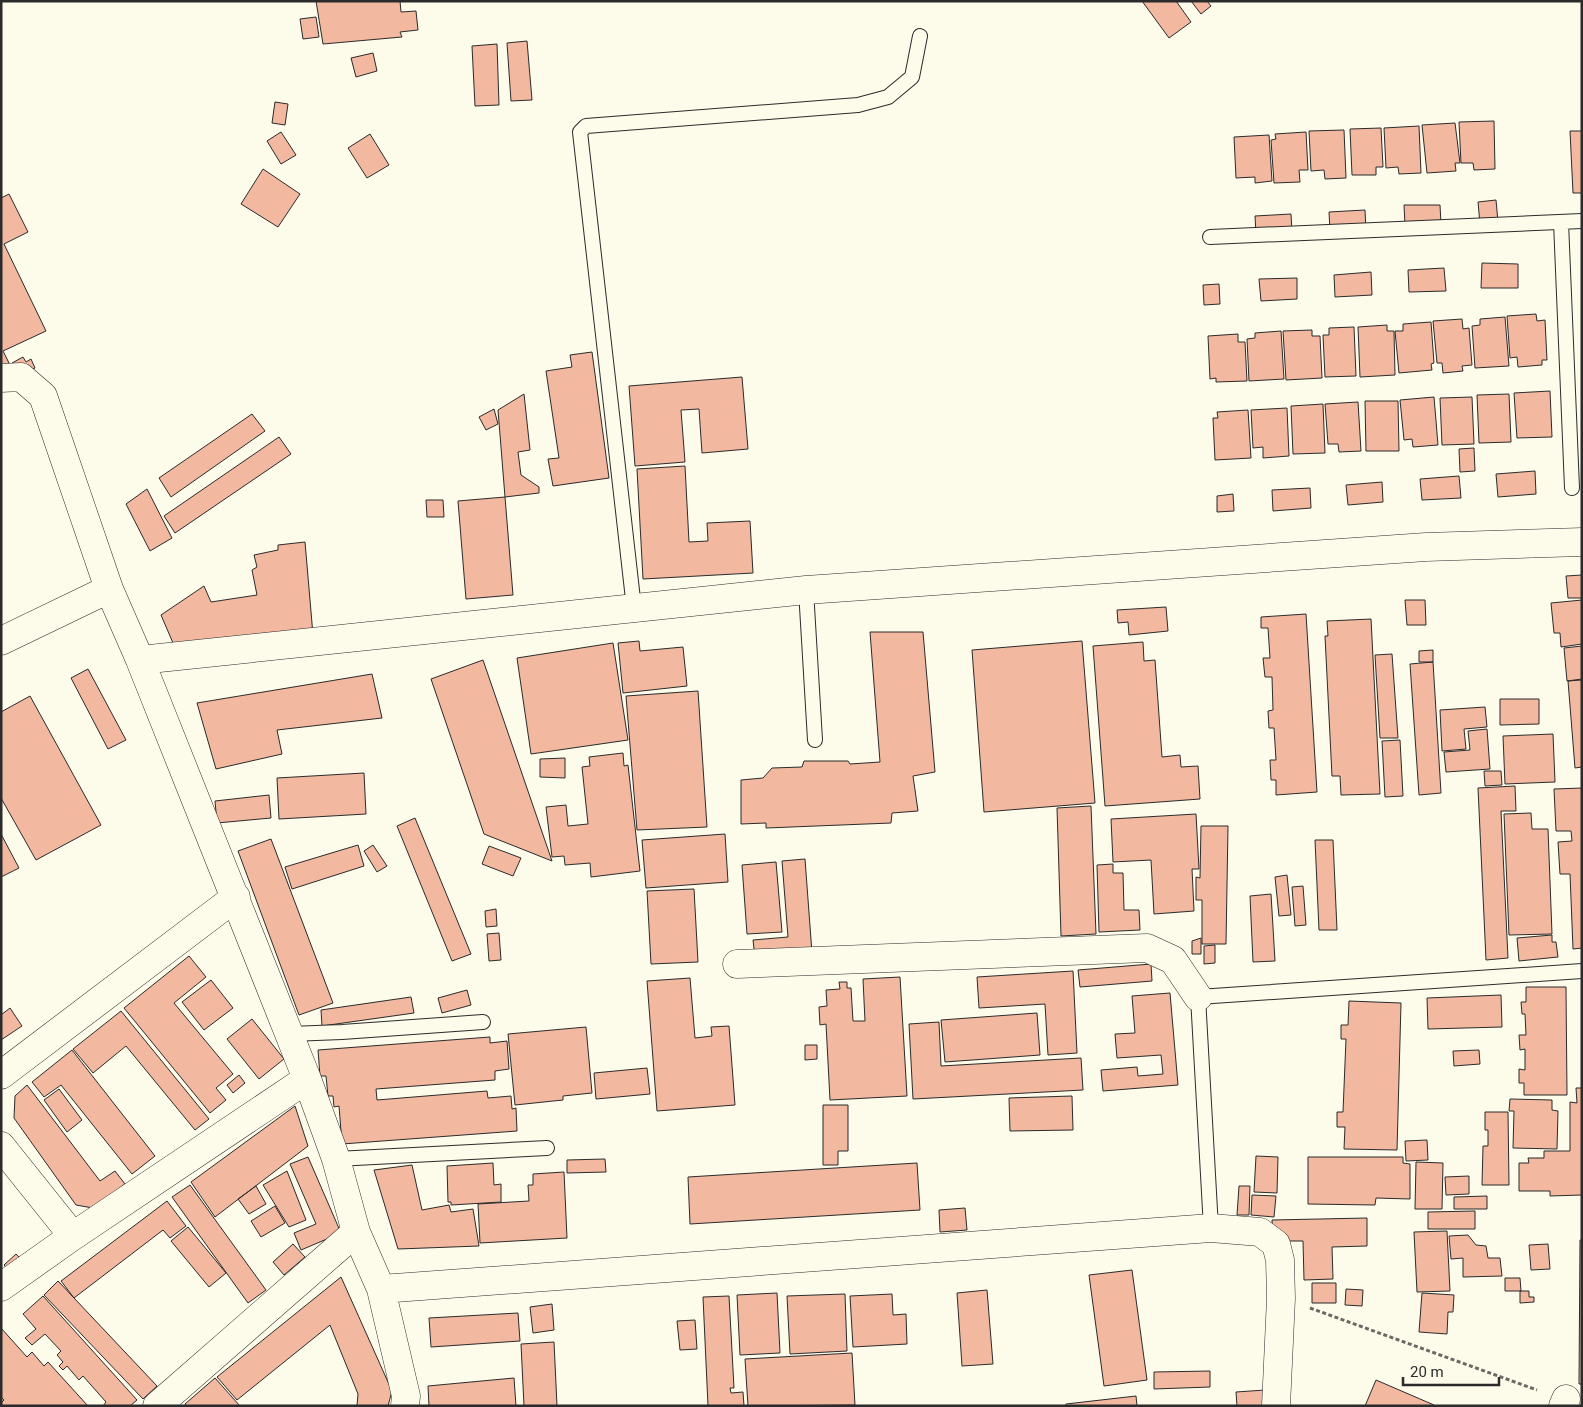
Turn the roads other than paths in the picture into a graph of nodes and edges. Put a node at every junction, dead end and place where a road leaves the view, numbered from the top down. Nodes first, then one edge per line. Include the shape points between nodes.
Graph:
1 (920, 36) dead end
2 (1582, 221) edge
3 (1561, 222) junction
4 (1210, 237) dead end
5 (11, 378) edge
6 (1572, 488) dead end
7 (1582, 542) edge
8 (109, 589) junction
9 (806, 590) junction
10 (634, 608) junction
11 (1, 641) edge
12 (140, 660) junction
13 (815, 740) dead end
14 (236, 897) junction
15 (737, 964) dead end
16 (1582, 971) edge
17 (1198, 997) junction
18 (483, 1022) dead end
19 (290, 1034) junction
20 (1, 1075) edge
21 (307, 1079) junction
22 (1, 1146) edge
23 (547, 1148) dead end
24 (336, 1159) junction
25 (1211, 1228) junction
26 (356, 1232) junction
27 (73, 1236) junction
28 (1, 1287) edge
29 (381, 1289) junction
30 (158, 1406) edge
31 (405, 1406) edge
32 (1276, 1406) edge

1 - 10 lane via 912,77 888,97 858,105 586,126 580,132
2 - 3 lane
3 - 4 lane
3 - 6 lane
5 - 8 street via 43,396
7 - 9 street via 1426,547
8 - 11 street
8 - 12 street
9 - 10 street
9 - 13 lane
10 - 12 street
12 - 14 street
14 - 19 street
14 - 20 street
15 - 17 street via 1147,948 1173,960
16 - 17 lane
17 - 25 lane
18 - 19 lane
19 - 21 street
21 - 24 street
21 - 27 street
22 - 27 street
23 - 24 lane
24 - 26 street
25 - 29 street
25 - 32 street via 1260,1232 1276,1244 1280,1260 1281,1298
26 - 29 street
26 - 30 street
27 - 28 street
29 - 31 street via 406,1396

